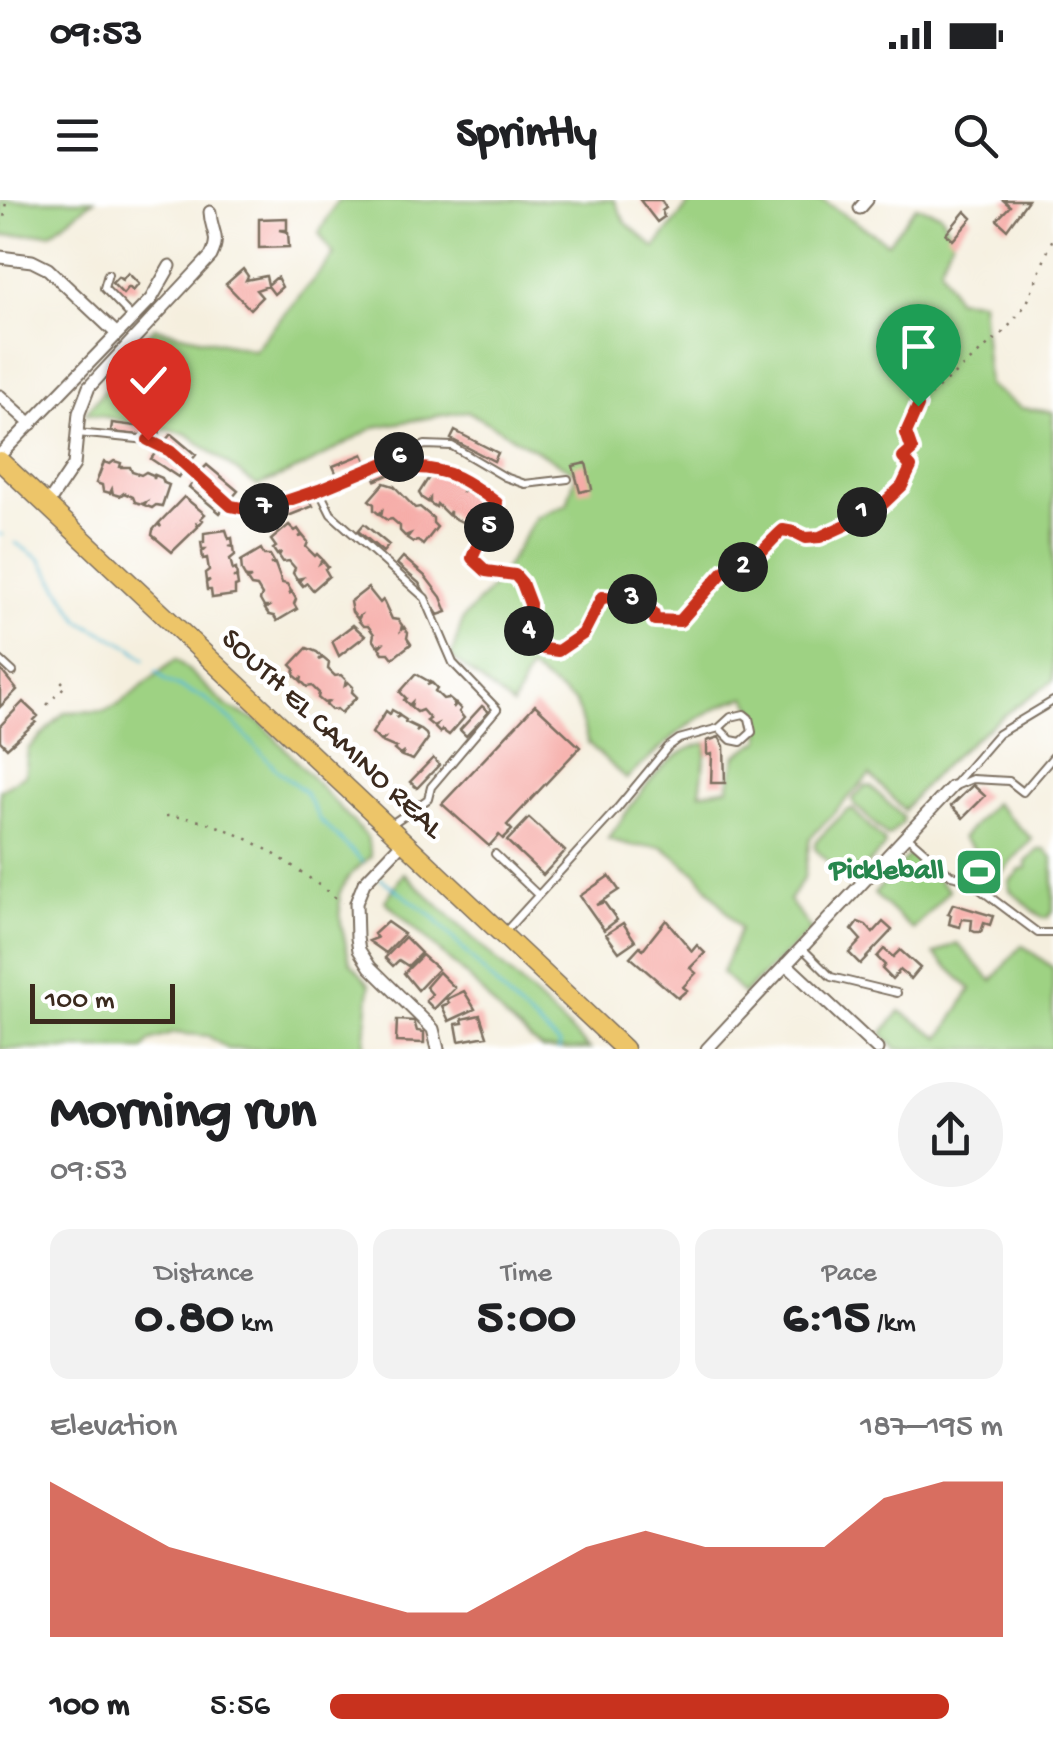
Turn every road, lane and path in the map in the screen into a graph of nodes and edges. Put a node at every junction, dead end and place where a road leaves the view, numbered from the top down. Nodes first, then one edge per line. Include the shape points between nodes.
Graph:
1 (6, 200) edge
2 (210, 212) dead end
3 (0, 226) edge
4 (1053, 238) edge
5 (0, 258) edge
6 (170, 266) dead end
7 (108, 274) dead end
8 (132, 318) junction
9 (117, 334) junction
10 (0, 396) edge
11 (30, 424) junction
12 (77, 433) junction
13 (406, 454) junction
14 (0, 458) edge
15 (568, 480) dead end
16 (319, 490) junction
17 (47, 505) junction
18 (0, 660) edge
19 (12, 672) dead end
20 (66, 678) dead end
21 (1053, 701) edge
22 (46, 706) dead end
23 (719, 728) junction
24 (1053, 757) edge
25 (952, 787) junction
26 (166, 816) dead end
27 (389, 826) junction
28 (907, 836) junction
29 (404, 841) junction
30 (495, 854) dead end
31 (538, 895) junction
32 (342, 903) dead end
33 (1053, 933) edge
34 (503, 934) junction
35 (801, 947) junction
36 (786, 964) junction
37 (896, 993) dead end
38 (438, 1049) edge
39 (624, 1049) edge
40 (707, 1049) edge
41 (876, 1049) edge

1 - 3 path
2 - 12 street via 217,235 211,256 89,386
4 - 13 path via 1016,317 918,406 906,433 912,450 903,458 911,467 902,486 882,505 864,508 859,519 828,534 806,538 783,530 744,567 724,571 680,621 655,620 632,599 610,595 565,648 539,647 529,640 530,604 522,583 515,575 486,571 472,558 497,503 454,473 412,468
5 - 9 street via 48,269
6 - 8 street
7 - 8 lane via 104,288
8 - 9 street
9 - 11 street
10 - 11 street
11 - 14 street
12 - 16 lane via 148,440 170,451 231,506 256,511
12 - 17 street via 74,465
13 - 15 lane via 425,445 452,446 525,484
13 - 16 lane
14 - 17 main road, SOUTH EL CAMINO REAL
16 - 27 lane via 332,514 425,598 453,663 497,710 428,799
17 - 27 main road, SOUTH EL CAMINO REAL
18 - 19 lane
20 - 22 path
21 - 25 lane via 998,734
23 - 23 lane via 744,714 752,732 740,742
23 - 31 lane via 668,747
24 - 25 lane via 1023,792 1010,781 972,779
25 - 28 street
26 - 32 path via 196,818 278,855
27 - 29 main road, SOUTH EL CAMINO REAL
28 - 33 lane via 951,875 966,878 1038,932
28 - 35 street
29 - 34 main road, SOUTH EL CAMINO REAL
29 - 38 street via 364,883 356,903 357,938 370,967 432,1029
30 - 31 lane
31 - 34 lane
34 - 39 main road, SOUTH EL CAMINO REAL
35 - 36 street
35 - 37 lane via 830,977
36 - 40 street
36 - 41 street

